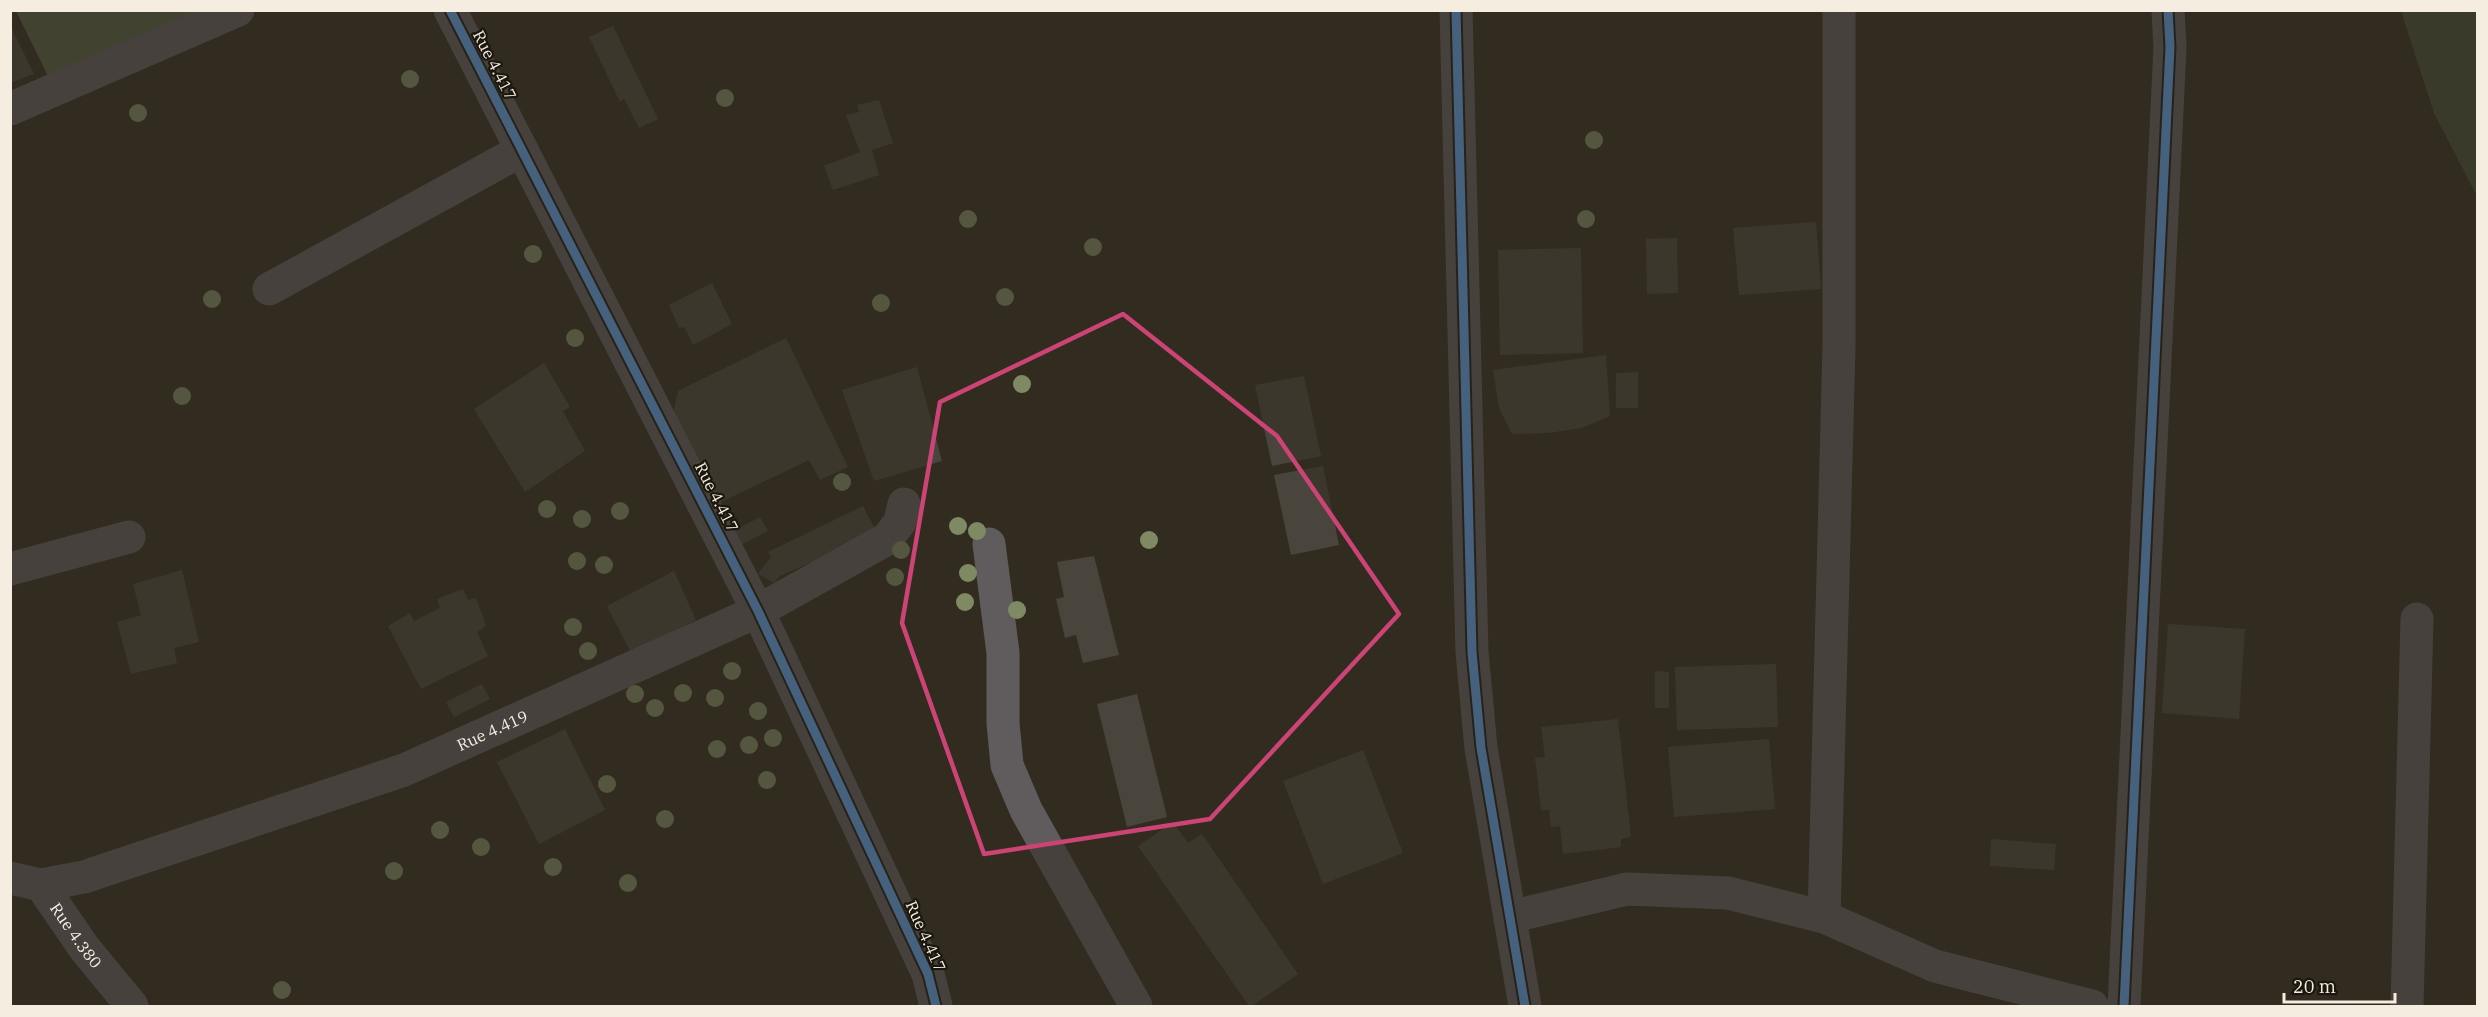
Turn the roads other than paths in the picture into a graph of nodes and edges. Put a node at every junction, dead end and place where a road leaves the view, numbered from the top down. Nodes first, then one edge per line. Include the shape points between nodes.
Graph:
1 (238, 10) edge
2 (450, 10) edge
3 (1456, 10) edge
4 (1839, 10) edge
5 (2168, 10) edge
6 (10, 109) edge
7 (522, 150) junction
8 (269, 289) dead end
9 (904, 504) dead end
10 (129, 537) dead end
11 (989, 544) dead end
12 (10, 569) edge
13 (758, 611) junction
14 (2417, 619) dead end
15 (26, 881) edge
16 (1824, 917) junction
17 (1510, 918) junction
18 (132, 1006) edge
19 (936, 1006) edge
20 (1136, 1006) edge
21 (1525, 1006) edge
22 (2092, 1006) edge
23 (2124, 1006) edge
24 (2407, 1006) edge

1 - 6 street
2 - 7 street, Rue 4.417
3 - 17 street via 1472,652 1481,748
4 - 16 street via 1839,346
5 - 23 street via 2170,47
7 - 8 street
7 - 13 street, Rue 4.417
9 - 13 street, Rue 4.419 via 900,522 887,539
10 - 12 street
11 - 20 street via 1004,653 1007,765 1026,810
13 - 15 street, Rue 4.419 via 404,770 84,877
13 - 19 street, Rue 4.417 via 928,974
14 - 24 street
15 - 18 street, Rue 4.380
16 - 17 street via 1728,893 1627,889
16 - 22 street via 1935,966
17 - 21 street

